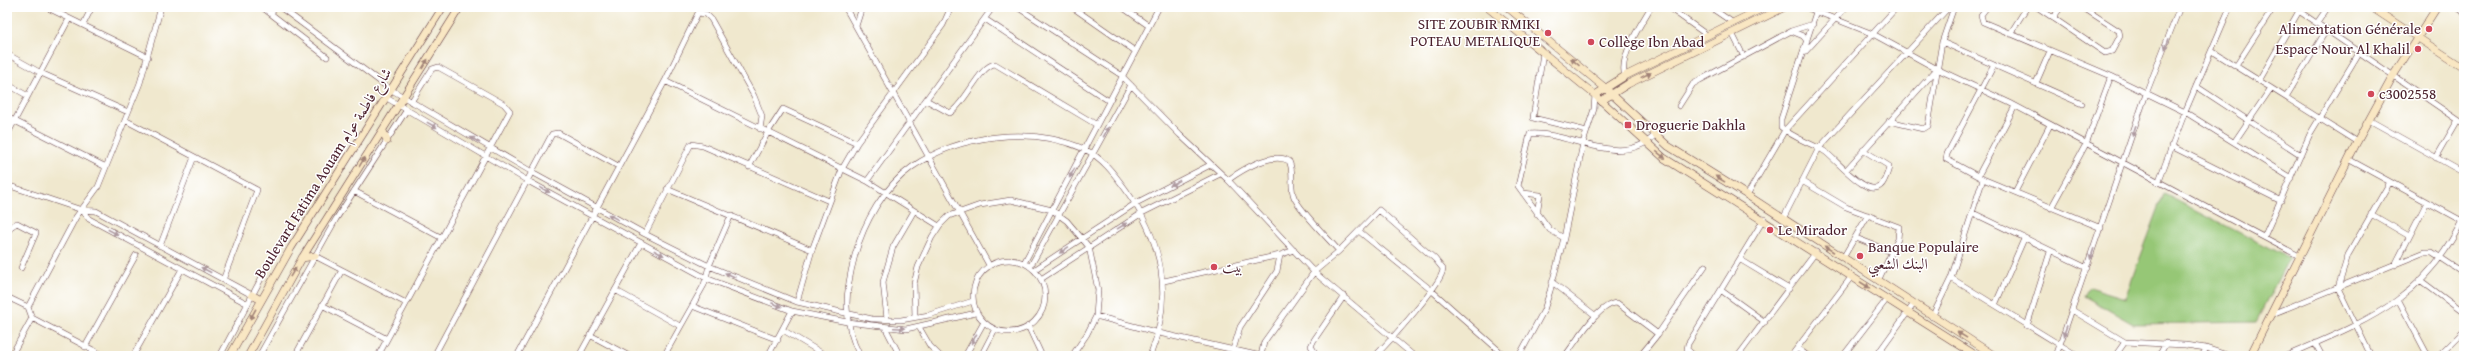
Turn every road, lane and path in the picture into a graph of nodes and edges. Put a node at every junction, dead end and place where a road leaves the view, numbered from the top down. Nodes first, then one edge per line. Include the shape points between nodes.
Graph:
1 (46, 7) edge
2 (92, 7) edge
3 (262, 7) edge
4 (275, 7) edge
5 (280, 7) edge
6 (443, 7) edge
7 (460, 7) edge
8 (845, 7) edge
9 (862, 7) edge
10 (951, 7) edge
11 (993, 7) edge
12 (1017, 7) edge
13 (1072, 7) edge
14 (1122, 7) edge
15 (1159, 7) edge
16 (1487, 7) edge
17 (1507, 7) edge
18 (1651, 7) edge
19 (1668, 7) edge
20 (1710, 7) edge
21 (1765, 7) edge
22 (1785, 7) edge
23 (1806, 7) edge
24 (1846, 7) edge
25 (1897, 7) edge
26 (1949, 7) edge
27 (1954, 7) edge
28 (1987, 7) edge
29 (2027, 7) edge
30 (2037, 7) edge
31 (2061, 7) edge
32 (2082, 7) edge
33 (2180, 7) edge
34 (2230, 7) edge
35 (2274, 7) edge
36 (2293, 7) edge
37 (2328, 7) edge
38 (2371, 7) edge
39 (2437, 7) edge
40 (2456, 7) edge
41 (159, 8) edge
42 (2299, 11) junction
43 (1816, 12) junction
44 (2464, 13) edge
45 (271, 14) junction
46 (1836, 18) junction
47 (2054, 18) junction
48 (69, 19) junction
49 (985, 19) junction
50 (1732, 22) junction
51 (2318, 23) junction
52 (1812, 24) junction
53 (83, 25) junction
54 (856, 26) junction
55 (1148, 26) junction
56 (2327, 29) junction
57 (1791, 31) junction
58 (1732, 33) junction
59 (1873, 34) junction
60 (2010, 34) junction
61 (1707, 35) junction
62 (2416, 38) junction
63 (1807, 41) junction
64 (1942, 42) junction
65 (1135, 51) junction
66 (2050, 51) junction
67 (2212, 51) junction
68 (1908, 52) junction
69 (1543, 53) junction
70 (2359, 53) junction
71 (7, 54) edge
72 (1803, 54) junction
73 (148, 57) junction
74 (327, 57) dead end
75 (1744, 57) junction
76 (1994, 65) junction
77 (2236, 66) junction
78 (2464, 68) edge
79 (1937, 70) junction
80 (41, 73) junction
81 (1121, 75) junction
82 (1625, 76) junction
83 (2111, 76) junction
84 (2393, 76) junction
85 (665, 81) junction
86 (2259, 81) junction
87 (7, 84) edge
88 (2036, 84) junction
89 (1131, 85) junction
90 (2196, 86) junction
91 (1604, 87) junction
92 (2270, 88) junction
93 (390, 89) junction
94 (1982, 89) junction
95 (1611, 94) junction
96 (2146, 94) junction
97 (892, 95) junction
98 (1595, 95) junction
99 (28, 96) junction
100 (385, 97) junction
101 (2286, 97) junction
102 (404, 98) junction
103 (926, 100) junction
104 (1109, 101) junction
105 (1601, 101) junction
106 (412, 102) junction
107 (2082, 104) dead end
108 (399, 106) junction
109 (1678, 106) dead end
110 (2015, 106) junction
111 (1594, 109) junction
112 (406, 111) junction
113 (128, 112) junction
114 (2185, 112) junction
115 (7, 117) edge
116 (2321, 119) junction
117 (125, 120) junction
118 (2369, 120) junction
119 (2458, 120) junction
120 (14, 121) junction
121 (1889, 121) junction
122 (2248, 122) junction
123 (909, 124) junction
124 (2464, 124) edge
125 (1097, 125) junction
126 (2050, 125) junction
127 (760, 129) junction
128 (383, 130) junction
129 (1785, 130) junction
130 (768, 132) junction
131 (1587, 132) junction
132 (7, 135) edge
133 (1655, 135) junction
134 (387, 141) junction
135 (2235, 141) junction
136 (2357, 142) junction
137 (857, 143) junction
138 (1583, 143) junction
139 (1647, 144) junction
140 (2086, 144) junction
141 (2171, 146) junction
142 (490, 148) junction
143 (1819, 148) junction
144 (1085, 150) junction
145 (1863, 150) junction
146 (1094, 156) junction
147 (2301, 156) junction
148 (194, 157) junction
149 (486, 157) junction
150 (929, 158) junction
151 (2436, 158) junction
152 (2348, 159) junction
153 (1210, 165) junction
154 (2123, 165) junction
155 (618, 166) junction
156 (106, 167) junction
157 (749, 167) junction
158 (842, 169) junction
159 (1846, 170) junction
160 (532, 172) junction
161 (2464, 173) edge
162 (1220, 174) junction
163 (1978, 176) junction
164 (2291, 178) junction
165 (1984, 179) junction
166 (1228, 180) junction
167 (1802, 180) junction
168 (528, 181) junction
169 (867, 181) junction
170 (2390, 182) junction
171 (2158, 183) junction
172 (7, 185) edge
173 (667, 189) junction
174 (354, 191) junction
175 (2015, 192) junction
176 (1523, 193) junction
177 (886, 194) junction
178 (1747, 195) junction
179 (829, 201) junction
180 (2281, 201) junction
181 (2427, 202) junction
182 (1136, 203) junction
183 (596, 207) junction
184 (2052, 208) junction
185 (82, 210) junction
186 (1052, 210) junction
187 (914, 211) junction
188 (959, 212) junction
189 (1142, 213) junction
190 (1973, 213) junction
191 (1537, 214) junction
192 (2371, 214) junction
193 (731, 215) junction
194 (1060, 215) junction
195 (1868, 215) junction
196 (592, 216) junction
197 (2463, 218) edge
198 (1764, 219) junction
199 (1783, 219) junction
200 (939, 226) junction
201 (2101, 228) junction
202 (7, 232) edge
203 (1360, 232) junction
204 (645, 234) junction
205 (2409, 236) junction
206 (2264, 237) junction
207 (442, 238) junction
208 (1082, 238) junction
209 (1564, 238) junction
210 (1856, 238) junction
211 (2024, 239) junction
212 (641, 243) junction
213 (160, 246) junction
214 (1089, 247) junction
215 (812, 250) junction
216 (1294, 250) junction
217 (1339, 251) junction
218 (1816, 252) junction
219 (1892, 252) junction
220 (2050, 252) junction
221 (1280, 255) junction
222 (136, 256) dead end
223 (315, 256) junction
224 (2301, 257) junction
225 (302, 258) junction
226 (1843, 258) junction
227 (2440, 258) junction
228 (1741, 260) junction
229 (1024, 262) junction
230 (989, 265) junction
231 (2395, 265) junction
232 (709, 266) junction
233 (1705, 266) dead end
234 (21, 268) dead end
235 (182, 268) junction
236 (2088, 268) junction
237 (1032, 269) junction
238 (342, 270) junction
239 (1314, 272) junction
240 (2464, 273) edge
241 (1852, 276) junction
242 (262, 277) dead end
243 (706, 278) junction
244 (1952, 278) junction
245 (1041, 279) junction
246 (223, 280) junction
247 (2420, 280) junction
248 (1164, 281) junction
249 (1878, 281) junction
250 (1552, 282) junction
251 (2338, 288) junction
252 (1789, 289) junction
253 (615, 290) junction
254 (1431, 290) junction
255 (1722, 291) junction
256 (252, 295) junction
257 (1344, 296) junction
258 (7, 297) edge
259 (1887, 299) junction
260 (261, 300) junction
261 (2400, 300) junction
262 (973, 301) junction
263 (797, 302) junction
264 (406, 303) junction
265 (248, 304) junction
266 (1913, 304) junction
267 (322, 305) junction
268 (1995, 305) junction
269 (692, 306) junction
270 (28, 307) junction
271 (2072, 310) junction
272 (792, 311) junction
273 (976, 312) junction
274 (1908, 312) junction
275 (2464, 312) edge
276 (846, 314) junction
277 (2270, 315) junction
278 (1096, 316) junction
279 (1596, 316) junction
280 (915, 317) junction
281 (1932, 317) junction
282 (32, 318) junction
283 (886, 319) junction
284 (847, 322) junction
285 (984, 322) junction
286 (1765, 322) junction
287 (680, 326) junction
288 (1028, 326) junction
289 (2027, 326) junction
290 (2356, 326) junction
291 (885, 327) junction
292 (919, 327) junction
293 (996, 329) junction
294 (783, 330) junction
295 (2464, 331) edge
296 (1159, 333) junction
297 (590, 334) junction
298 (1658, 334) junction
299 (1393, 337) junction
300 (387, 339) junction
301 (778, 340) junction
302 (2125, 342) junction
303 (2166, 343) junction
304 (2315, 343) junction
305 (2060, 346) junction
306 (85, 347) junction
307 (1797, 348) junction
308 (2206, 348) junction
309 (93, 350) junction
310 (1233, 350) junction
311 (298, 355) edge
312 (11, 356) edge
313 (90, 356) edge
314 (104, 356) edge
315 (133, 356) edge
316 (220, 356) edge
317 (230, 356) edge
318 (248, 356) edge
319 (259, 356) edge
320 (378, 356) edge
321 (435, 356) edge
322 (517, 356) edge
323 (579, 356) edge
324 (629, 356) edge
325 (664, 356) edge
326 (768, 356) edge
327 (827, 356) edge
328 (860, 356) edge
329 (900, 356) edge
330 (940, 356) edge
331 (965, 356) edge
332 (981, 356) edge
333 (1042, 356) edge
334 (1072, 356) edge
335 (1150, 356) edge
336 (1261, 356) edge
337 (1317, 356) edge
338 (1375, 356) edge
339 (1414, 356) edge
340 (1505, 356) edge
341 (1519, 356) edge
342 (1565, 356) edge
343 (1640, 356) edge
344 (1694, 356) edge
345 (1738, 356) edge
346 (1791, 356) edge
347 (1808, 356) edge
348 (1843, 356) edge
349 (1876, 356) edge
350 (1977, 356) edge
351 (1995, 356) edge
352 (2056, 356) edge
353 (2078, 356) edge
354 (2115, 356) edge
355 (2160, 356) edge
356 (2202, 356) edge
357 (2230, 356) edge
358 (2250, 356) edge
359 (2286, 356) edge
360 (2322, 356) edge
361 (2372, 356) edge
362 (2428, 356) edge
363 (2439, 356) edge

1 - 48 street
2 - 53 street
3 - 45 street
4 - 45 street
5 - 93 street
6 - 93 main road, Boulevard Fatima Aouam شارع فاطمة عوام
102 -> 7 main road, Boulevard Fatima Aouam شارع فاطمة عوام
8 - 54 street
9 - 54 street
10 - 97 street via 943,26
11 - 49 street
12 - 81 street
13 - 65 street
14 - 55 street
15 - 55 street
16 - 69 main road
91 -> 17 main road
18 - 82 street via 1624,60 1622,69
19 - 61 street
20 - 50 street
21 - 50 main road
22 - 58 main road
23 - 43 street
24 - 46 street
25 - 59 street
26 - 68 street
27 - 64 street
28 - 60 street via 1982,15 1983,22
29 - 60 street
30 - 47 street
31 - 47 street
32 - 47 street via 2119,31 2120,36 2112,51 2105,53
33 -> 96 street
34 - 67 street
35 - 77 street
36 - 42 street
37 - 51 street
38 - 62 main road
39 - 62 main road
40 - 44 street
41 - 73 street
42 - 51 street
42 - 86 street
43 - 46 street
43 - 52 street
45 - 74 street
46 - 59 street
46 - 72 street
48 - 53 street
48 - 80 street
49 - 103 street
49 - 104 street
50 - 61 main road
51 - 56 street
52 - 57 street
52 - 63 street
53 - 73 street
54 - 97 street
55 - 65 street
56 - 70 street
56 - 101 street
57 - 63 street via 1803,36
57 - 75 street
58 - 75 street
95 -> 58 main road
59 - 68 street
59 - 129 street
60 - 66 street
61 - 82 main road
62 - 78 main road
62 - 84 main road
63 - 72 street
64 - 76 street
64 - 79 street
65 - 81 street
66 - 83 street
66 - 88 street
67 - 77 street
67 - 90 street
68 - 79 street
68 - 143 street
69 - 98 main road
69 - 131 street via 1533,118
70 - 84 street
70 - 116 street
71 - 80 street
72 - 129 street via 1781,119
73 - 113 street
75 - 109 street via 1693,84
76 - 88 street
76 - 94 street
77 - 86 street
79 - 94 street
79 - 121 street
79 - 121 street via 1928,126 1923,129
80 - 99 street
80 - 113 street
81 - 89 street
81 - 104 street
82 - 91 main road
83 - 96 street
83 - 140 street
84 - 118 main road
84 - 119 street
85 - 127 street
85 - 127 street via 698,13 706,14 754,96 762,116
85 - 155 street
86 - 92 street
87 - 99 street
88 - 107 street
146 -> 89 street
89 - 153 street
90 - 114 street
90 - 122 street
91 - 95 main road
91 - 98 main road
92 - 101 street
92 - 122 street
93 - 100 main road, Boulevard Fatima Aouam شارع فاطمة عوام
93 - 102 street
94 - 110 street
94 - 163 street via 1946,159
95 - 105 main road
95 - 133 main road
96 - 114 street
96 -> 154 street
97 - 123 street
97 - 137 street
98 - 105 main road
98 - 111 street
99 - 120 street
100 - 108 street
100 - 260 main road, Boulevard Fatima Aouam شارع فاطمة عوام via 290,248
101 - 116 street
102 - 106 street
102 - 108 main road, Boulevard Fatima Aouam شارع فاطمة عوام
103 - 123 street
103 - 125 street via 950,113 968,96 985,69 996,64
104 - 125 street
105 - 111 street
105 - 139 main road
142 -> 106 street
106 - 142 street via 432,69 436,67 504,104 510,111 509,116
108 - 112 street
108 - 128 main road, Boulevard Fatima Aouam شارع فاطمة عوام
110 - 126 street
110 - 163 street
111 - 131 street
112 - 134 street
112 -> 149 street
113 - 117 street
114 - 135 street
114 - 141 street
115 - 120 street
116 - 136 street
116 - 147 street
117 - 148 street
117 - 156 street
118 - 136 main road
118 - 151 street
119 - 124 street
119 - 151 street
120 - 132 street
120 - 156 street
121 - 145 street
122 - 135 street
122 - 147 street
123 - 150 street
123 - 169 street
125 - 144 street
126 - 140 street
126 - 175 street
127 - 130 street
128 - 134 main road
225 -> 128 main road, Boulevard Fatima Aouam شارع فاطمة عوام
129 - 143 street
129 - 178 street
130 - 137 street via 780,112 787,109
130 - 157 street
130 - 158 street
131 - 138 street
133 - 139 street
178 -> 133 main road via 1668,146
134 - 174 street
135 - 164 street
136 - 152 main road
137 - 158 street
138 - 139 street via 1611,150 1627,150
138 - 176 street via 1530,134 1518,182
138 - 209 street
139 -> 198 main road via 1664,158
140 - 154 street
140 - 184 street
141 - 171 street
141 - 180 street
142 - 149 street
142 - 160 street
143 - 159 street
143 - 167 street
144 - 146 street
144 - 150 street via 1053,138 993,136 945,150
144 -> 186 street
145 - 159 street
145 - 159 street via 1889,166 1881,186 1873,189
146 - 182 street via 1114,173
146 - 194 street
147 - 164 street
148 - 213 street
148 - 246 street via 257,192
149 - 168 street
149 - 207 street
150 - 177 street via 913,167
150 - 188 street
151 - 161 street
152 - 170 street
152 - 224 main road
153 - 162 street
153 -> 182 street
154 - 171 street
154 - 201 street
155 - 160 street via 556,132 552,134
155 - 183 street
156 - 185 street via 98,187
157 - 173 street via 703,146 690,144
157 - 179 street
158 - 169 street
158 - 179 street
160 - 168 street
160 - 183 street
162 - 166 street
162 - 189 street
163 - 165 street
164 - 180 street
165 - 175 street
165 - 190 street
166 - 216 street
166 - 217 street via 1260,163 1279,158 1289,161 1296,201
167 - 195 street via 1846,207
167 - 199 street
168 -> 196 street
168 - 321 street
169 - 177 street
170 - 181 street
170 - 192 street
171 - 206 street
172 - 185 street
173 - 193 street
173 - 204 street
174 - 207 street
174 - 223 street
175 - 184 street
176 - 191 street
176 - 191 street via 1540,195
177 - 187 street
177 - 276 street via 878,203 859,242 852,268
178 - 199 main road
179 - 215 street
180 - 206 street
181 - 197 street
181 - 205 street
182 - 189 street
182 - 208 street
183 - 196 street
204 -> 183 street
184 - 201 street
185 - 213 street via 96,211
185 -> 235 street via 89,218
185 - 270 street
186 - 188 street via 1011,200 980,205
186 - 194 street
186 - 229 street
187 - 200 street
187 - 283 street via 893,247 883,282
188 - 200 street via 949,216
188 - 230 street
214 -> 189 street
189 - 248 street via 1157,249
190 - 211 street
190 - 244 street
191 - 209 street via 1550,230
192 - 205 street
192 - 251 street via 2348,256
193 - 215 street
193 - 232 street
194 - 208 street
194 - 237 street
195 - 210 street
195 - 219 street via 1899,227 1898,238
196 - 212 street
196 - 322 street
197 - 227 street
198 - 218 main road
198 - 228 street
226 -> 199 main road
200 - 280 street via 918,267
201 -> 236 street
202 - 234 street via 17,223 36,233
203 - 217 street
203 - 254 street
203 - 254 street via 1376,211 1381,212 1443,269
204 - 232 street
205 - 231 street
206 - 224 street
207 - 264 street
208 - 214 street
208 -> 237 street
209 - 250 street
210 - 219 street
210 - 226 street
211 - 220 street
211 - 268 street
212 -> 243 street
212 - 253 street
246 -> 213 street
214 - 245 street
214 - 278 street via 1098,290
215 - 263 street
216 - 221 street
216 - 239 street
217 - 239 street
218 - 241 main road
218 - 252 street
219 - 249 street
220 - 236 street
220 - 289 street
221 - 248 street
221 - 310 street via 1277,271 1240,327
222 - 306 street
223 - 225 main road
223 - 238 street
223 - 319 street
224 - 277 main road
318 -> 225 main road, Boulevard Fatima Aouam شارع فاطمة عوام
226 - 249 main road
227 - 231 street via 2429,251
227 - 240 street
227 - 247 street
228 - 252 street
228 - 255 street
229 - 230 street via 1006,260
229 - 237 street
230 - 262 street via 974,283
231 - 251 street
232 - 243 street
263 -> 232 street
233 - 298 street
235 - 265 street
235 - 315 street
236 - 271 street
237 - 245 street
238 - 264 street
238 - 267 street
239 - 257 street
239 - 336 street via 1264,342
241 -> 259 main road
241 - 307 street
242 - 256 street
243 - 269 street
243 -> 272 street
244 - 268 street
244 - 281 street
245 - 288 street via 1045,290 1044,302 1040,313
246 - 256 street
247 - 261 street
247 - 275 street
248 - 296 street
249 - 266 main road
250 - 279 street
250 - 341 street via 1544,310
251 - 277 street
251 - 290 street
252 - 286 street
253 - 287 street
253 - 297 street
254 - 299 street
254 - 340 street
255 - 286 street
255 - 344 street via 1688,344 1687,348
256 - 260 main road
256 - 265 street
257 - 299 street
257 - 337 street via 1311,346
258 - 270 street
259 - 274 main road
259 - 348 street
260 -> 317 main road, Boulevard Fatima Aouam شارع فاطمة عوام
261 - 290 street
261 - 362 street
262 - 273 street
262 - 280 street
263 - 276 street
264 - 300 street
265 - 316 street
266 - 274 street
266 - 281 main road
267 - 300 street
267 - 311 street
268 - 289 street
269 - 287 street
269 - 301 street
270 - 282 street
271 - 302 street
271 -> 305 street
272 - 284 street
272 - 294 street
273 - 285 street
273 - 292 street
274 - 349 street
274 - 350 main road
276 - 283 street
276 - 284 street
277 - 358 main road
278 - 296 street
278 - 334 street
279 - 298 street via 1607,304 1617,302
279 - 342 street
280 - 283 street
351 -> 281 main road
282 - 306 street
282 - 312 street
284 - 291 street
284 - 328 street
285 - 293 street
285 -> 331 street
286 - 345 street
287 - 325 street
288 - 293 street via 1011,332
288 - 333 street
289 - 305 street
290 - 304 street
290 - 361 street
291 -> 292 street
291 - 329 street
292 - 330 street via 930,346
293 - 332 street
294 - 301 street
294 - 327 street
295 - 363 street
296 - 310 street
296 - 335 street
297 - 323 street
297 - 324 street
298 - 343 street
299 - 338 street
299 - 339 street
300 - 320 street
301 - 326 street
302 - 303 street
302 - 354 street
303 - 308 street
303 - 355 street
304 - 359 street
304 - 360 street
305 - 352 street
305 - 353 street
306 - 309 street
307 - 346 street
307 - 347 street
308 - 356 street
308 - 357 street
309 - 313 street
309 - 314 street
310 - 336 street

